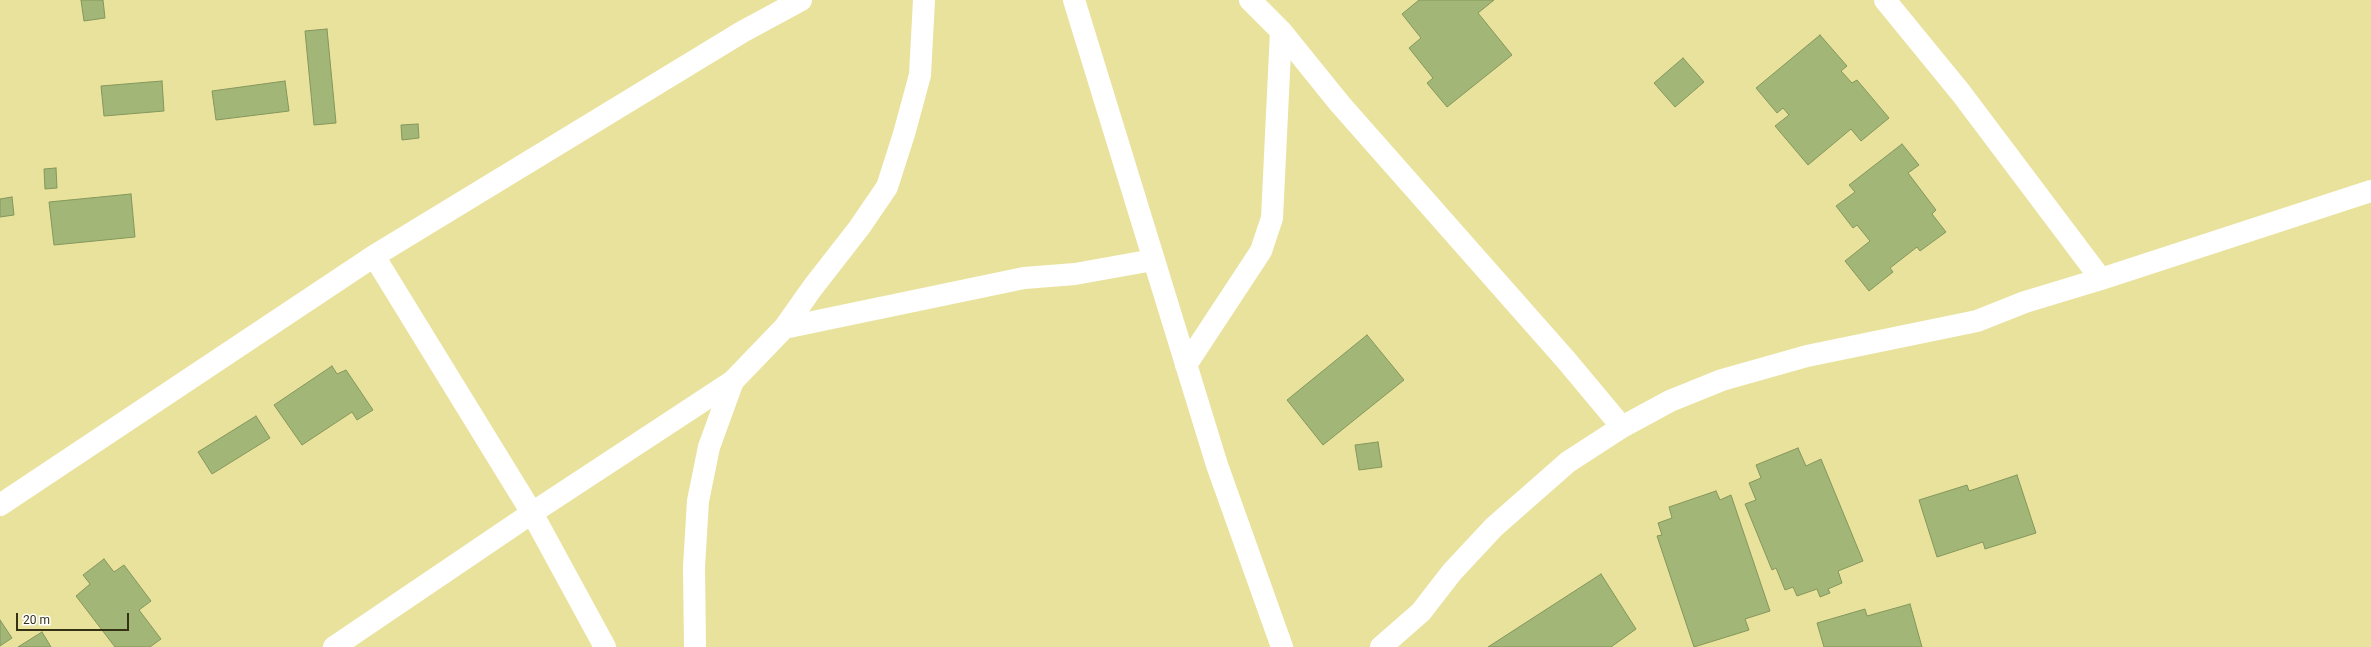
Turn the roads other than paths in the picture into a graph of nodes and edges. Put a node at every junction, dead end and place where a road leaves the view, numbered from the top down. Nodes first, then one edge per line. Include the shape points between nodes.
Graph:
1 (801, 0) edge
2 (924, 0) edge
3 (1074, 0) edge
4 (1250, 0) edge
5 (1885, 0) edge
6 (1281, 31) junction
7 (2371, 190) edge
8 (374, 256) junction
9 (1153, 260) junction
10 (2101, 279) junction
11 (784, 328) junction
12 (1186, 365) junction
13 (733, 381) junction
14 (1622, 427) junction
15 (0, 505) edge
16 (532, 513) junction
17 (334, 647) edge
18 (605, 647) edge
19 (696, 647) edge
20 (1282, 647) edge
21 (1381, 647) edge

1 - 8 street via 742,32
2 - 11 street via 920,75 887,187 860,228
3 - 9 street
4 - 6 street
5 - 10 street via 1961,92
6 - 12 street via 1272,218 1261,251
6 - 14 street via 1340,104
7 - 10 street
8 - 15 street
8 - 16 street
9 - 11 street via 1076,274 1024,278
9 - 12 street
10 - 14 street via 2025,302 1977,321 1807,356 1722,380 1670,401
11 - 13 street
12 - 20 street via 1217,465
13 - 16 street
13 - 19 street via 709,447 698,501 694,567
14 - 21 street via 1568,462 1494,527 1452,572 1421,612
16 - 17 street
16 - 18 street

